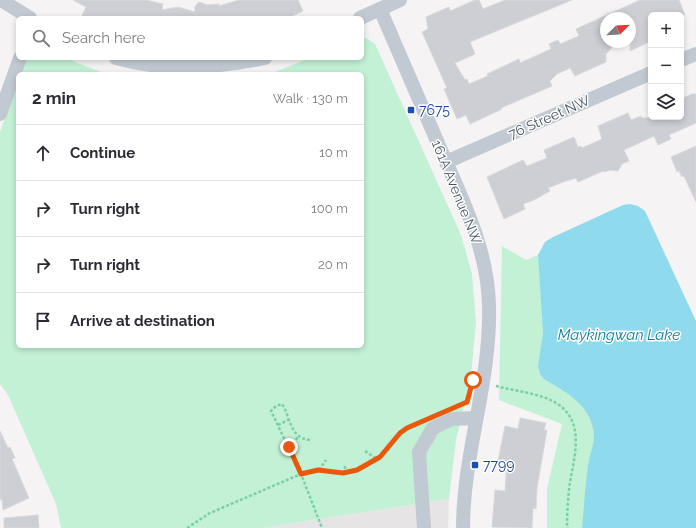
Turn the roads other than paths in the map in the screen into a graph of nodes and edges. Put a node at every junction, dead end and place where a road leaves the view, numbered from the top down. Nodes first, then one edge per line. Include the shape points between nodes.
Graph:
1 (1, 0) edge
2 (400, 0) edge
3 (380, 9) junction
4 (27, 16) edge
5 (364, 16) edge
6 (696, 54) edge
7 (684, 59) edge
8 (19, 60) edge
9 (124, 60) edge
10 (255, 60) edge
11 (648, 73) edge
12 (0, 114) edge
13 (446, 162) junction
14 (476, 418) junction
15 (424, 528) edge
16 (463, 528) edge

1 - 4 street
2 - 3 street
3 - 5 street
3 - 13 street, 161A Avenue NW
6 - 7 street
8 - 12 street
9 - 10 street via 174,68 229,65
11 - 13 street, 76 Street NW
13 - 14 street, 161A Avenue NW via 476,233 487,282 489,324 484,383
14 - 15 street via 452,419 433,428 419,452
14 - 16 street, 161A Avenue NW via 466,473

